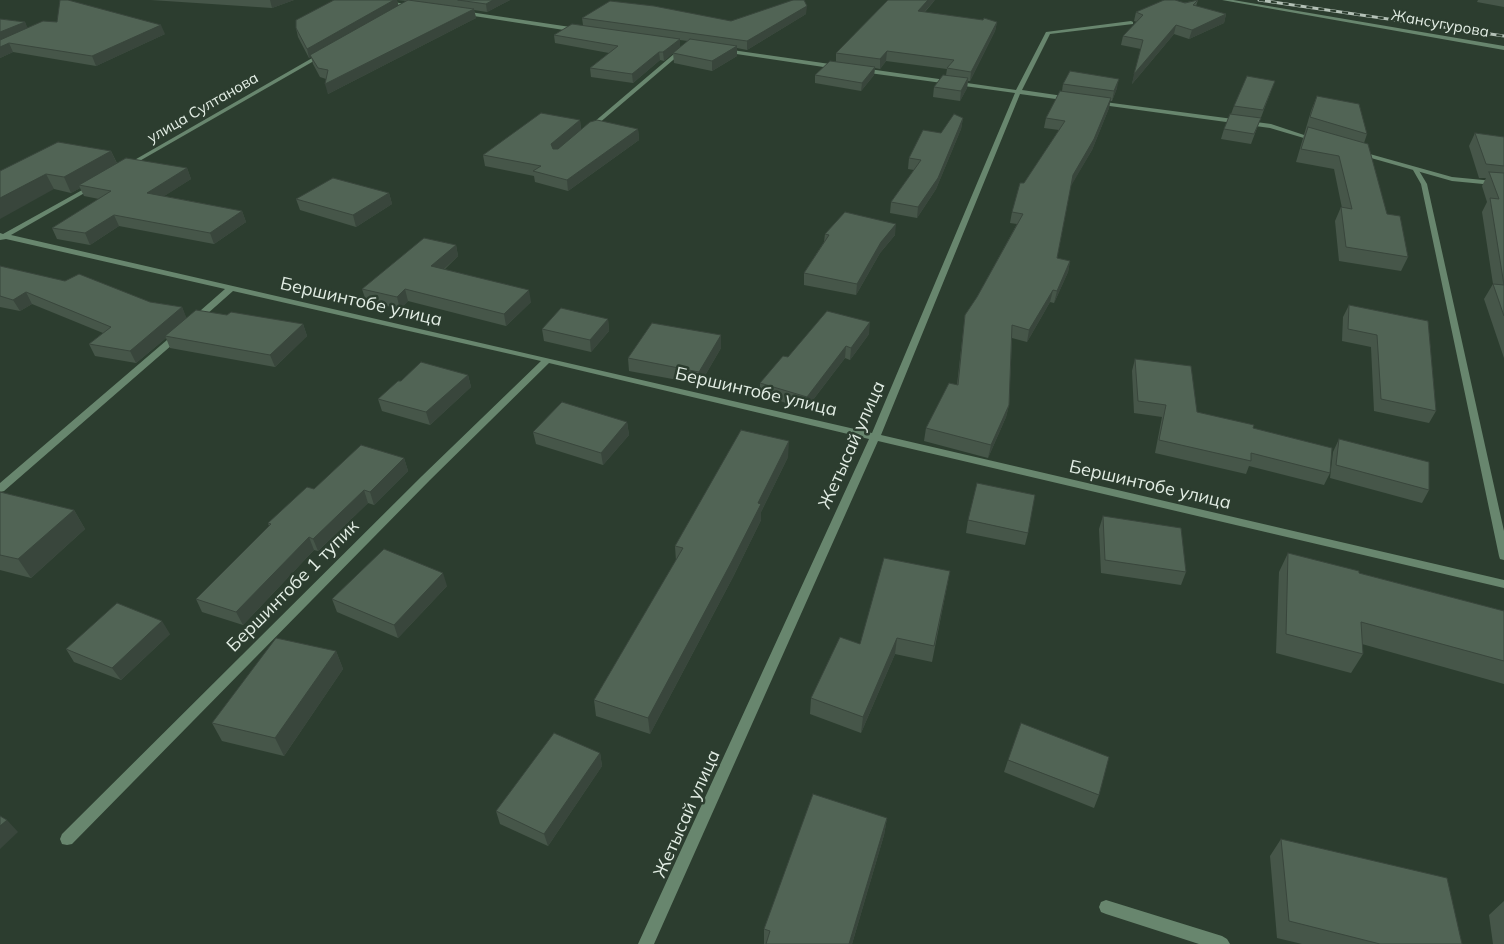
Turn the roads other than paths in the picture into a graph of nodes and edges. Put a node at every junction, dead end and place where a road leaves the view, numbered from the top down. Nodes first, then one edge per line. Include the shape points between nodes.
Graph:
1 (371, 0) edge
2 (1224, 0) edge
3 (418, 3) edge
4 (409, 5) junction
5 (400, 10) edge
6 (457, 12) edge
7 (1131, 23) dead end
8 (582, 30) edge
9 (678, 44) edge
10 (1504, 48) edge
11 (331, 50) edge
12 (717, 50) edge
13 (843, 68) edge
14 (853, 69) edge
15 (1018, 92) junction
16 (1074, 100) edge
17 (1093, 102) edge
18 (585, 132) edge
19 (1326, 142) edge
20 (1353, 151) edge
21 (124, 168) edge
22 (1416, 170) junction
23 (99, 182) edge
24 (1504, 184) edge
25 (1, 237) edge
26 (230, 289) junction
27 (547, 360) junction
28 (875, 437) junction
29 (0, 489) edge
30 (1504, 556) edge
31 (1504, 584) edge
32 (67, 839) dead end
33 (1106, 907) dead end
34 (646, 944) edge
35 (1222, 944) edge

1 - 4 street
2 - 10 street, Жансугурова
3 - 4 street
4 - 5 street
6 - 8 street
7 - 15 street, Жетысай улица via 1048,33
9 - 18 street via 688,46
11 - 21 street, улица Султанова
12 - 13 street
14 - 15 street
15 - 16 street
15 - 28 street, Жетысай улица
17 - 19 street via 1271,126
20 - 22 street
22 - 24 street via 1452,179
22 - 30 street via 1424,184
23 - 25 street
25 - 26 street, Бершинтобе улица
26 - 27 street, Бершинтобе улица
26 - 29 street
27 - 28 street, Бершинтобе улица
27 - 32 street, Бершинтобе 1 тупик
28 - 31 street, Бершинтобе улица
28 - 34 street, Жетысай улица
33 - 35 street

